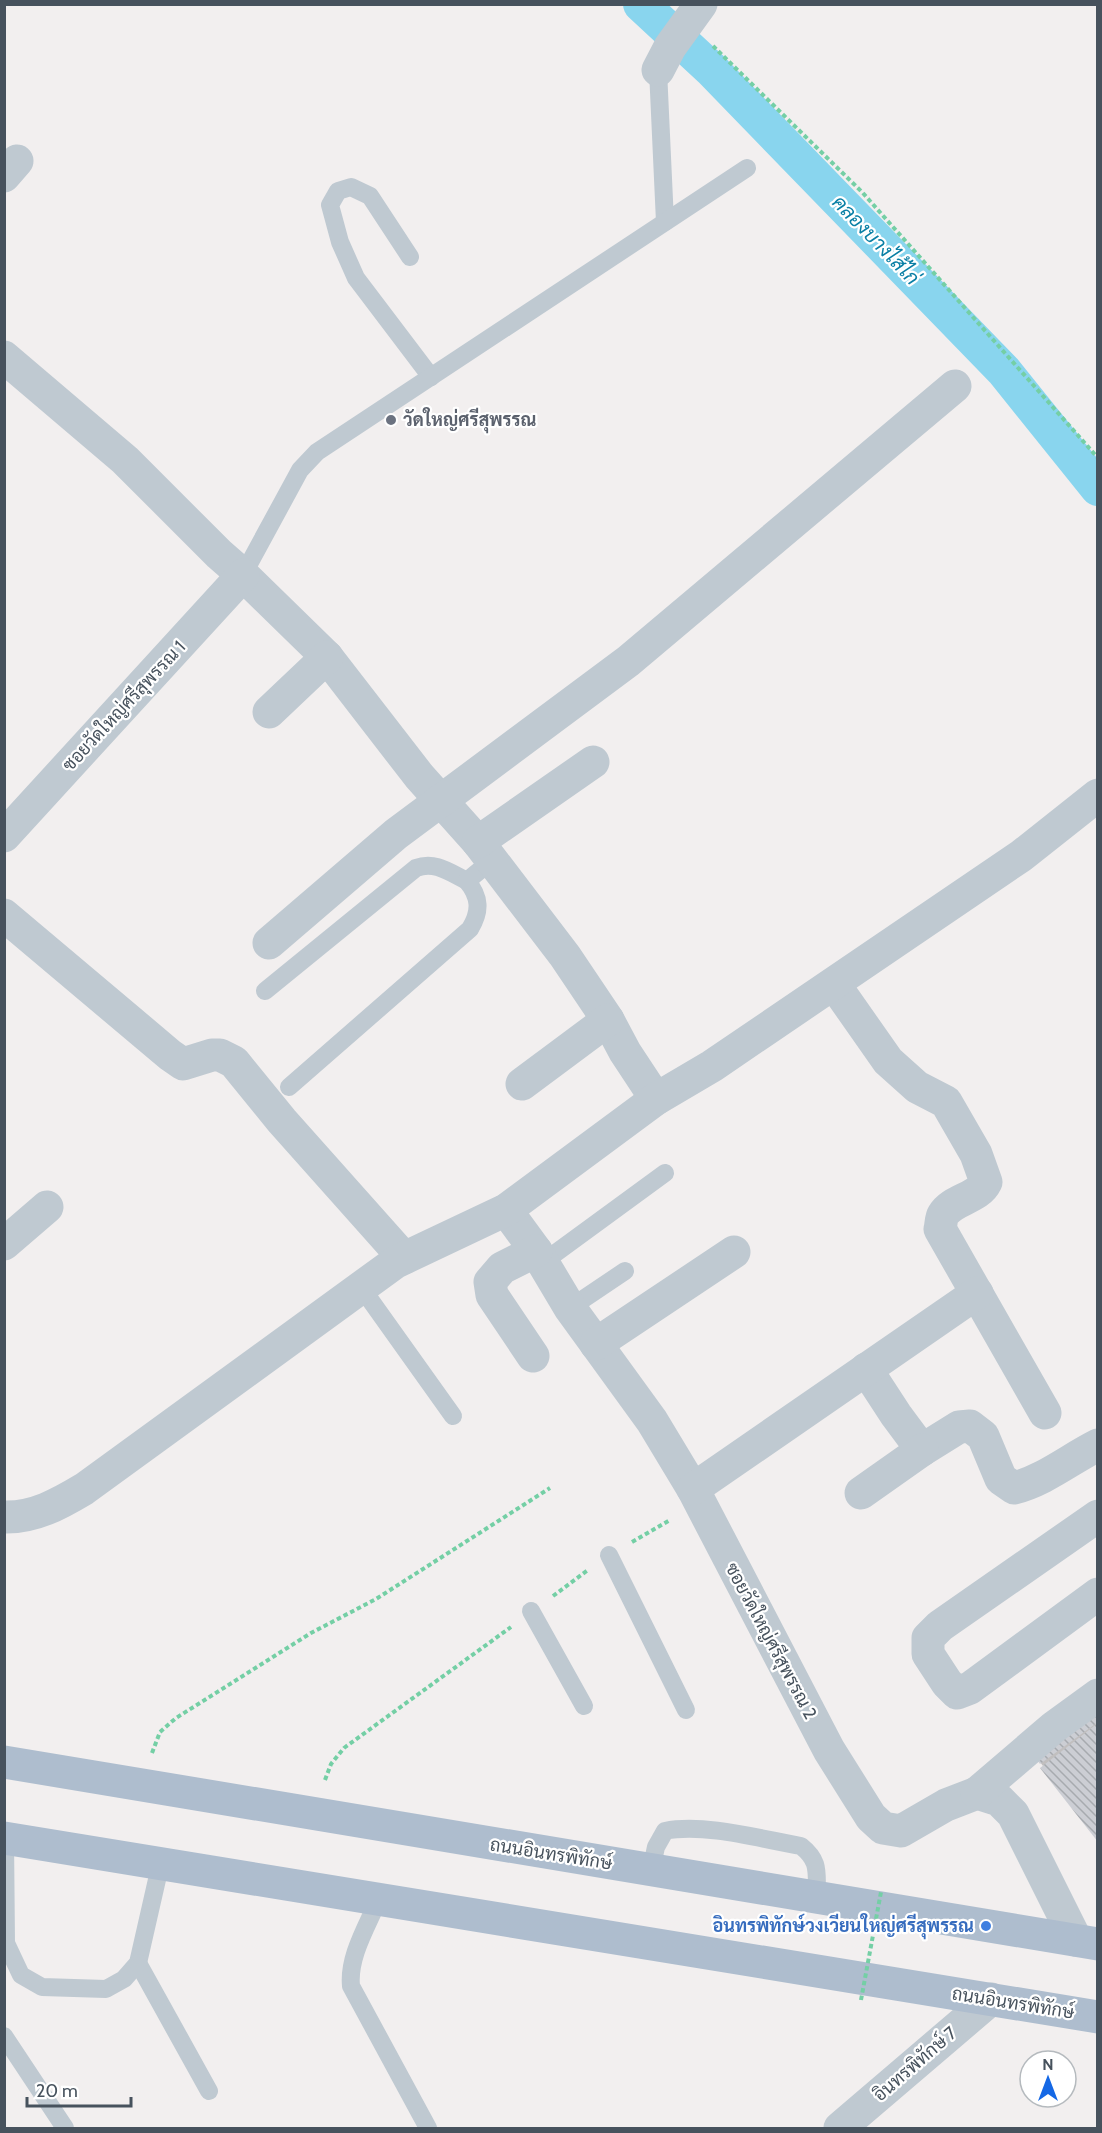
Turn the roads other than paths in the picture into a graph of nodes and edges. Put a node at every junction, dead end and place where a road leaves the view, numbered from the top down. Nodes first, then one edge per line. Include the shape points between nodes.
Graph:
1 (680, 35) edge
2 (747, 168) dead end
3 (665, 222) junction
4 (410, 257) dead end
5 (4, 357) edge
6 (431, 377) junction
7 (955, 386) dead end
8 (243, 575) junction
9 (327, 657) junction
10 (269, 712) dead end
11 (593, 762) dead end
12 (1098, 795) edge
13 (442, 800) junction
14 (4, 836) edge
15 (478, 861) junction
16 (4, 915) edge
17 (269, 943) dead end
18 (834, 984) junction
19 (265, 991) dead end
20 (608, 1020) junction
21 (522, 1084) dead end
22 (289, 1087) dead end
23 (656, 1100) junction
24 (665, 1173) dead end
25 (47, 1207) dead end
26 (506, 1210) junction
27 (4, 1244) edge
28 (734, 1252) dead end
29 (539, 1257) junction
30 (404, 1258) junction
31 (625, 1271) dead end
32 (361, 1287) junction
33 (977, 1293) junction
34 (570, 1308) junction
35 (596, 1344) junction
36 (533, 1356) dead end
37 (866, 1369) junction
38 (1045, 1413) dead end
39 (453, 1416) dead end
40 (1098, 1445) edge
41 (922, 1450) junction
42 (861, 1493) dead end
43 (696, 1496) junction
44 (1098, 1516) edge
45 (4, 1517) edge
46 (609, 1555) road end
47 (1098, 1594) edge
48 (531, 1611) road end
49 (1098, 1695) edge
50 (584, 1706) dead end
51 (686, 1710) dead end
52 (4, 1762) edge
53 (977, 1793) junction
54 (5, 1838) edge
55 (161, 1862) junction
56 (651, 1870) junction
57 (817, 1897) junction
58 (379, 1898) junction
59 (1087, 1942) edge
60 (138, 1964) junction
61 (991, 1999) junction
62 (1098, 2017) edge
63 (4, 2036) edge
64 (209, 2091) dead end
65 (65, 2128) edge
66 (428, 2128) edge
67 (840, 2128) edge

1 - 3 lane
2 - 3 lane
3 - 6 lane
4 - 6 lane via 370,196 351,187 338,191 330,205 356,278
5 - 8 street via 125,460
6 - 8 lane via 316,452 300,470
7 - 13 street via 627,662
8 - 9 street
8 - 14 street, ซอยวัดใหญ่ศรีสุพรรณ 1
9 - 10 street
9 - 13 street
11 - 15 street
12 - 18 street via 1021,856
13 - 15 street
13 - 17 street via 396,834
15 - 19 lane via 416,868
15 - 20 street via 565,956
15 - 22 lane via 473,889 479,904 470,929
16 - 30 street via 183,1064 212,1055 234,1062
18 - 23 street
18 - 33 street via 888,1061 917,1087 946,1102 976,1154 986,1182 982,1190 943,1215 940,1229
20 - 21 street
20 - 23 street
23 - 26 street
24 - 29 lane
25 - 27 street
26 - 29 street, ซอยวัดใหญ่ศรีสุพรรณ 2
26 - 30 street
28 - 35 street
29 - 34 street, ซอยวัดใหญ่ศรีสุพรรณ 2
29 - 36 street via 502,1268 490,1282 492,1295
30 - 32 street
31 - 34 lane
32 - 39 lane
32 - 45 street via 84,1490 51,1508
33 - 37 street
33 - 38 street
34 - 35 street, ซอยวัดใหญ่ศรีสุพรรณ 2
35 - 43 street, ซอยวัดใหญ่ศรีสุพรรณ 2 via 652,1421
37 - 41 street
37 - 43 street
40 - 41 street via 1035,1483 1014,1488 1001,1479 983,1436 970,1426 959,1427
41 - 42 street
43 - 53 street, ซอยวัดใหญ่ศรีสุพรรณ 2 via 829,1750 871,1817 883,1828 901,1831 946,1805
44 - 47 street via 940,1626 928,1638 928,1654 957,1692 970,1689
46 - 51 lane
48 - 50 lane
49 - 53 street, ซอยวัดใหญ่ศรีสุพรรณ 2
52 - 56 main road, ถนนอินทรพิทักษ์
53 - 59 street via 999,1800 1013,1814
54 - 55 main road, ถนนอินทรพิทักษ์
54 - 60 lane via 6,1943 21,1975 42,1987 106,1989 124,1979
55 - 58 main road, ถนนอินทรพิทักษ์
55 - 60 lane
56 - 57 main road, ถนนอินทรพิทักษ์
56 - 57 lane via 656,1847 665,1831 677,1828 722,1832 801,1846 812,1855 816,1865
57 - 59 main road, ถนนอินทรพิทักษ์
58 - 61 main road, ถนนอินทรพิทักษ์
58 - 66 lane via 356,1953 351,1986
60 - 64 lane
61 - 62 main road, ถนนอินทรพิทักษ์
61 - 67 street, อินทรพิทักษ์ 7
63 - 65 lane

